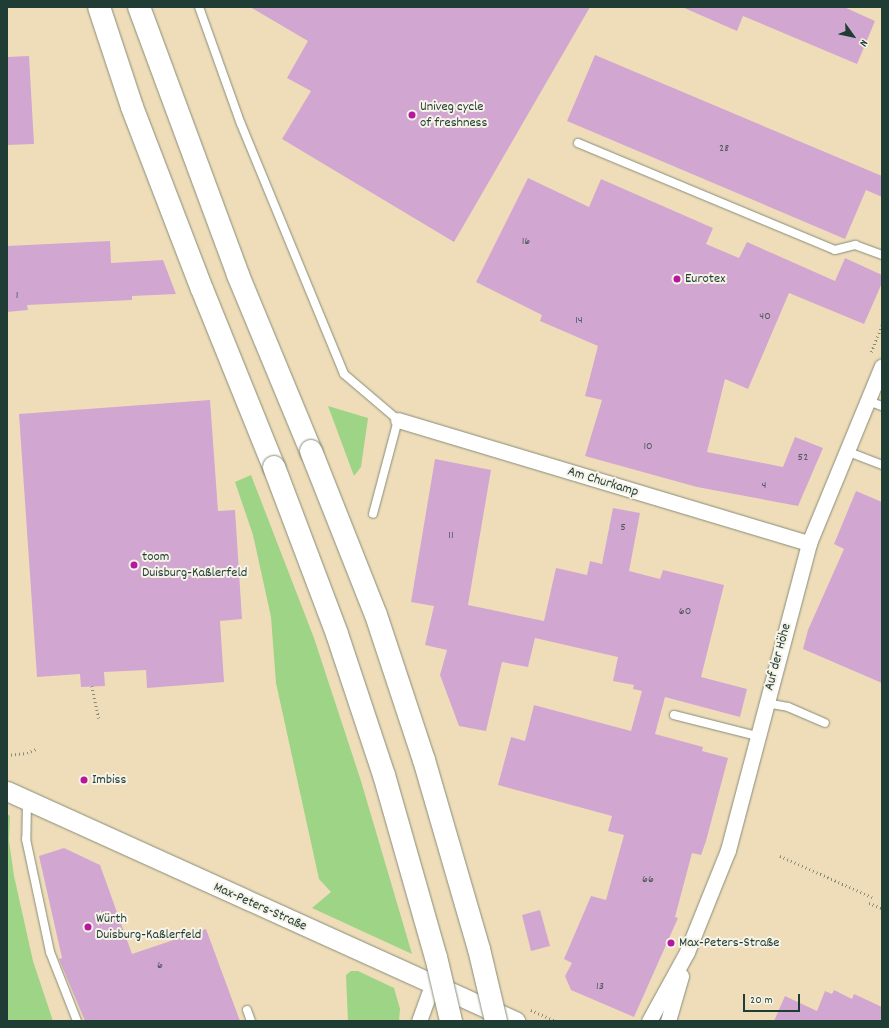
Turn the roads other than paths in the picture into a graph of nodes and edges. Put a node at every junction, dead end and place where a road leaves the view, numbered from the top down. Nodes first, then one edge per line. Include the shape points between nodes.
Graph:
1 (99, 7) edge
2 (138, 7) edge
3 (199, 7) edge
4 (578, 142) dead end
5 (882, 255) edge
6 (882, 366) edge
7 (868, 400) junction
8 (882, 406) edge
9 (398, 420) junction
10 (846, 451) junction
11 (882, 465) edge
12 (373, 514) dead end
13 (809, 543) junction
14 (766, 703) junction
15 (674, 715) dead end
16 (825, 723) dead end
17 (757, 736) junction
18 (7, 791) edge
19 (27, 800) junction
20 (687, 952) junction
21 (432, 985) junction
22 (247, 1010) dead end
23 (520, 1014) edge
24 (77, 1021) edge
25 (251, 1021) edge
26 (419, 1021) edge
27 (451, 1021) edge
28 (496, 1021) edge
29 (649, 1021) edge
30 (668, 1021) edge

1 - 27 highway, bridge via 132,107 337,634 384,775 436,957
2 - 28 highway, bridge via 238,275 376,615 424,760 479,949
3 - 9 lane via 241,124 344,374
4 - 5 lane via 835,250 855,245
6 - 7 street, Auf der Höhe
7 - 8 lane
7 - 10 street, Auf der Höhe
9 - 12 lane
9 - 13 street, Am Churkamp
10 - 11 lane
10 - 13 street, Auf der Höhe
13 - 14 street, Auf der Höhe
14 - 16 lane via 788,707
14 - 17 street, Auf der Höhe
15 - 17 lane
17 - 20 street, Auf der Höhe via 728,850
18 - 19 street, Max-Peters-Straße
19 - 21 street, Max-Peters-Straße
19 - 24 lane via 26,839 50,952
20 - 29 street, Auf der Höhe
20 - 30 street, Auf der Höhe
21 - 23 street, Max-Peters-Straße
21 - 26 street
22 - 25 lane

